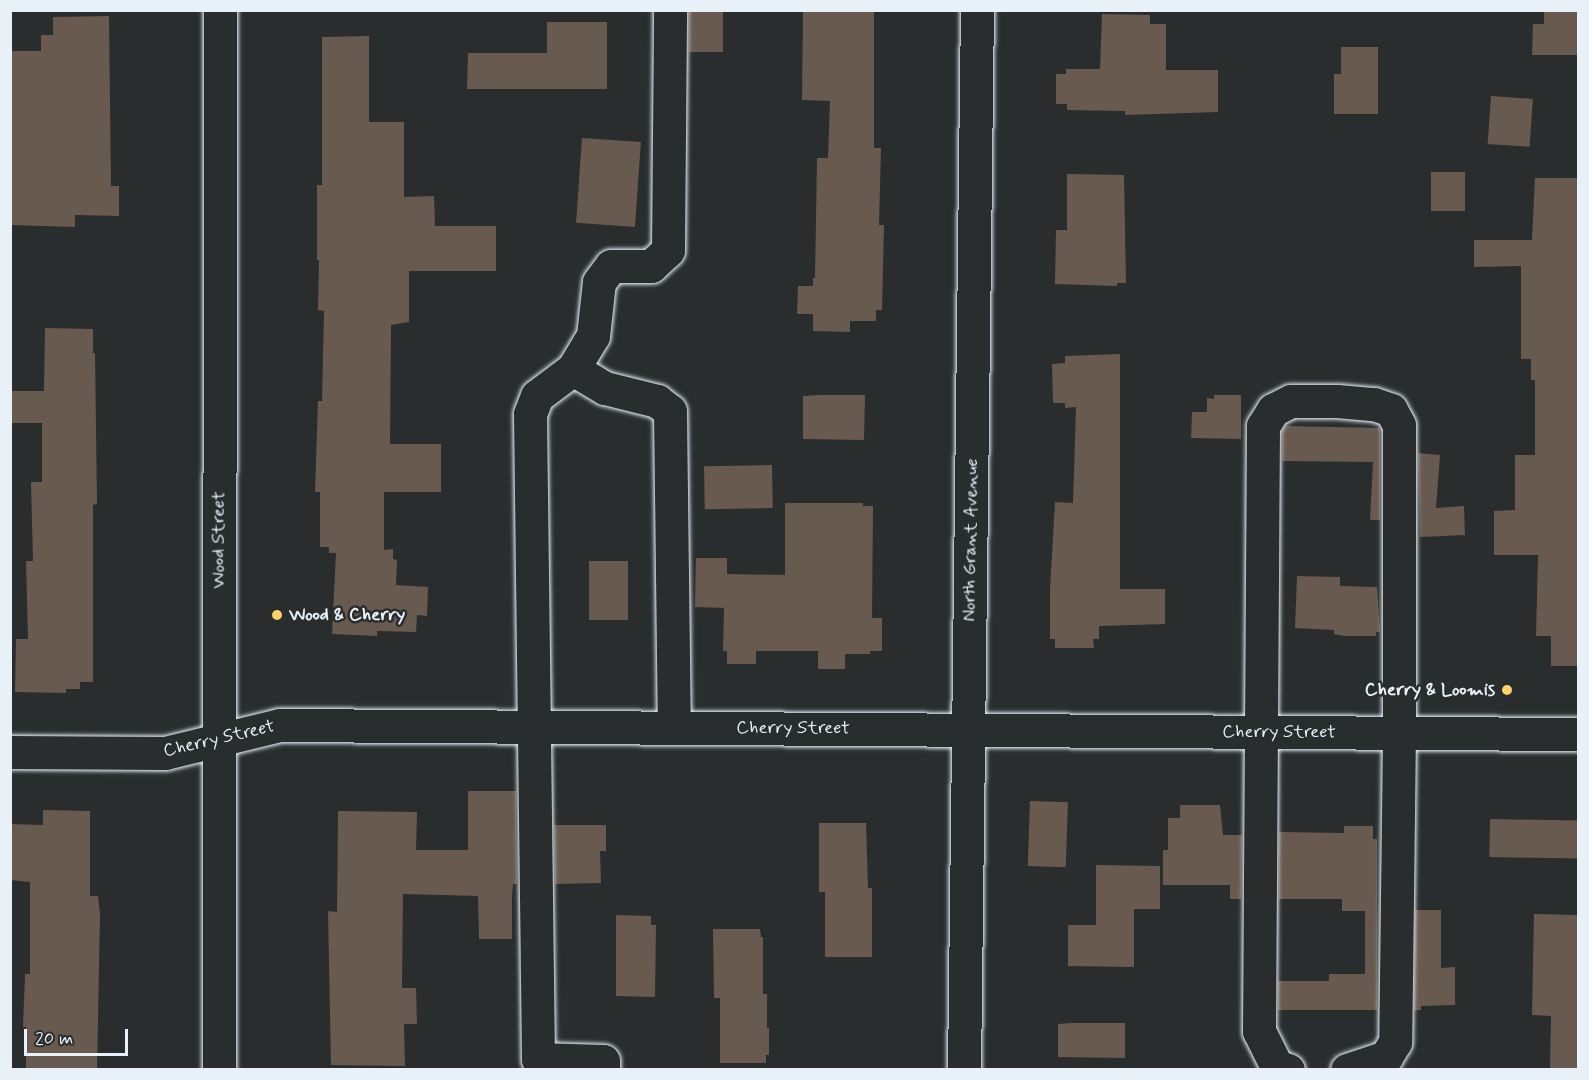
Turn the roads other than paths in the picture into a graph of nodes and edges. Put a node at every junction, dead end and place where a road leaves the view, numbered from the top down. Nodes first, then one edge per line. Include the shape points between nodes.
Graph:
1 (219, 10) edge
2 (670, 10) edge
3 (976, 10) edge
4 (573, 369) junction
5 (535, 727) junction
6 (674, 727) junction
7 (969, 730) junction
8 (1262, 731) junction
9 (1399, 733) junction
10 (1578, 734) edge
11 (221, 741) junction
12 (10, 752) edge
13 (219, 1070) edge
14 (603, 1070) edge
15 (964, 1070) edge
16 (1288, 1070) edge
17 (1347, 1070) edge

1 - 11 street, Wood Street
2 - 4 street via 668,250 651,266 611,266 599,282 593,336
3 - 7 street, North Grant Avenue
4 - 5 street via 537,396 530,414
4 - 6 street via 605,388 657,401 670,411
5 - 6 street, Cherry Street
5 - 11 street, Cherry Street via 280,725
5 - 14 street via 538,1059 603,1061
6 - 7 street, Cherry Street
7 - 8 street, Cherry Street
7 - 15 street, North Grant Avenue
8 - 9 street, Cherry Street
8 - 9 street via 1263,426 1273,410 1291,401 1337,401 1374,404 1391,410 1399,424
8 - 16 street via 1259,1031 1277,1066
9 - 10 street, Cherry Street
9 - 17 street via 1395,1042 1386,1057
11 - 12 street, Cherry Street via 165,753
11 - 13 street, Wood Street

